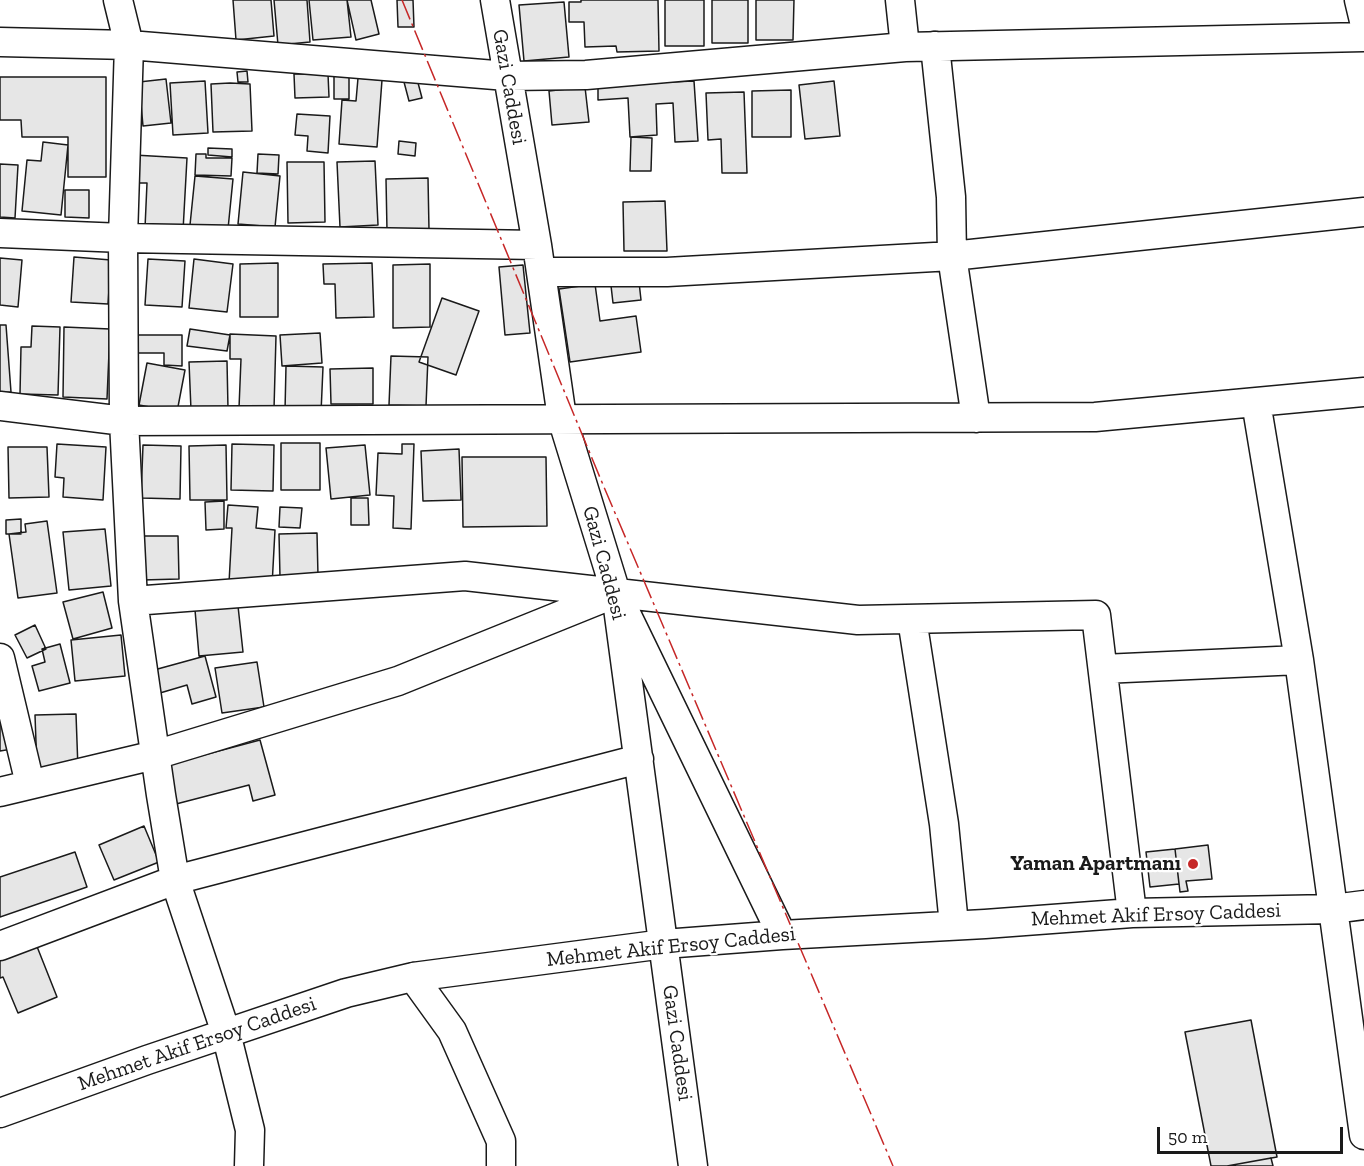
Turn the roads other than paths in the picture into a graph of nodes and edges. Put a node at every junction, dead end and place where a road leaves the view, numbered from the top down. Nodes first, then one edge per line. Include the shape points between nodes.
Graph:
1 (118, 0) edge
2 (495, 0) edge
3 (900, 0) edge
4 (1359, 0) edge
5 (1364, 21) edge
6 (1364, 37) edge
7 (0, 42) edge
8 (129, 45) junction
9 (935, 46) junction
10 (905, 47) junction
11 (507, 76) junction
12 (1364, 212) edge
13 (0, 232) edge
14 (123, 238) junction
15 (952, 256) junction
16 (539, 259) junction
17 (1364, 392) edge
18 (1257, 402) junction
19 (0, 406) edge
20 (562, 418) junction
21 (976, 418) junction
22 (124, 421) junction
23 (616, 593) junction
24 (133, 601) junction
25 (912, 619) junction
26 (0, 658) edge
27 (1299, 660) junction
28 (1103, 669) junction
29 (155, 756) junction
30 (639, 759) junction
31 (30, 784) junction
32 (0, 792) edge
33 (175, 880) junction
34 (1364, 905) edge
35 (1334, 909) junction
36 (1132, 912) junction
37 (954, 925) junction
38 (782, 935) junction
39 (664, 944) junction
40 (0, 946) edge
41 (413, 977) junction
42 (226, 1034) junction
43 (0, 1113) edge
44 (1364, 1135) edge
45 (249, 1166) edge
46 (501, 1166) edge
47 (693, 1166) edge

1 - 8 street
2 - 11 street, Gazi Caddesi
3 - 10 street
4 - 5 street
6 - 9 street
7 - 8 street
8 - 11 street
8 - 14 street
9 - 10 street
9 - 15 street via 951,197
10 - 11 street via 586,75
11 - 16 street, Gazi Caddesi
12 - 15 street
13 - 14 street
14 - 16 street
14 - 22 street
15 - 16 street via 667,272
15 - 21 street
16 - 20 street, Gazi Caddesi
17 - 18 street
18 - 21 street via 1095,417
18 - 27 street
19 - 22 street
20 - 21 street
20 - 22 street
20 - 23 street, Gazi Caddesi
22 - 24 street
23 - 24 street via 465,576
23 - 25 street via 858,620
23 - 29 street via 398,681
23 - 30 street, Gazi Caddesi
23 - 38 street
24 - 29 street
25 - 28 street via 1096,615
25 - 37 street via 944,824
26 - 31 street
27 - 28 street
27 - 35 street
28 - 36 street
29 - 31 street
29 - 33 street
30 - 33 street
30 - 39 street, Gazi Caddesi
31 - 32 street
33 - 40 street
33 - 42 street
34 - 35 street, Mehmet Akif Ersoy Caddesi
35 - 36 street, Mehmet Akif Ersoy Caddesi
35 - 44 street
36 - 37 street, Mehmet Akif Ersoy Caddesi
37 - 38 street, Mehmet Akif Ersoy Caddesi
38 - 39 street, Mehmet Akif Ersoy Caddesi
39 - 41 street, Mehmet Akif Ersoy Caddesi
39 - 47 street, Gazi Caddesi
41 - 42 street, Mehmet Akif Ersoy Caddesi via 346,993
41 - 46 street via 452,1031 501,1142
42 - 43 street, Mehmet Akif Ersoy Caddesi
42 - 45 street via 250,1130

